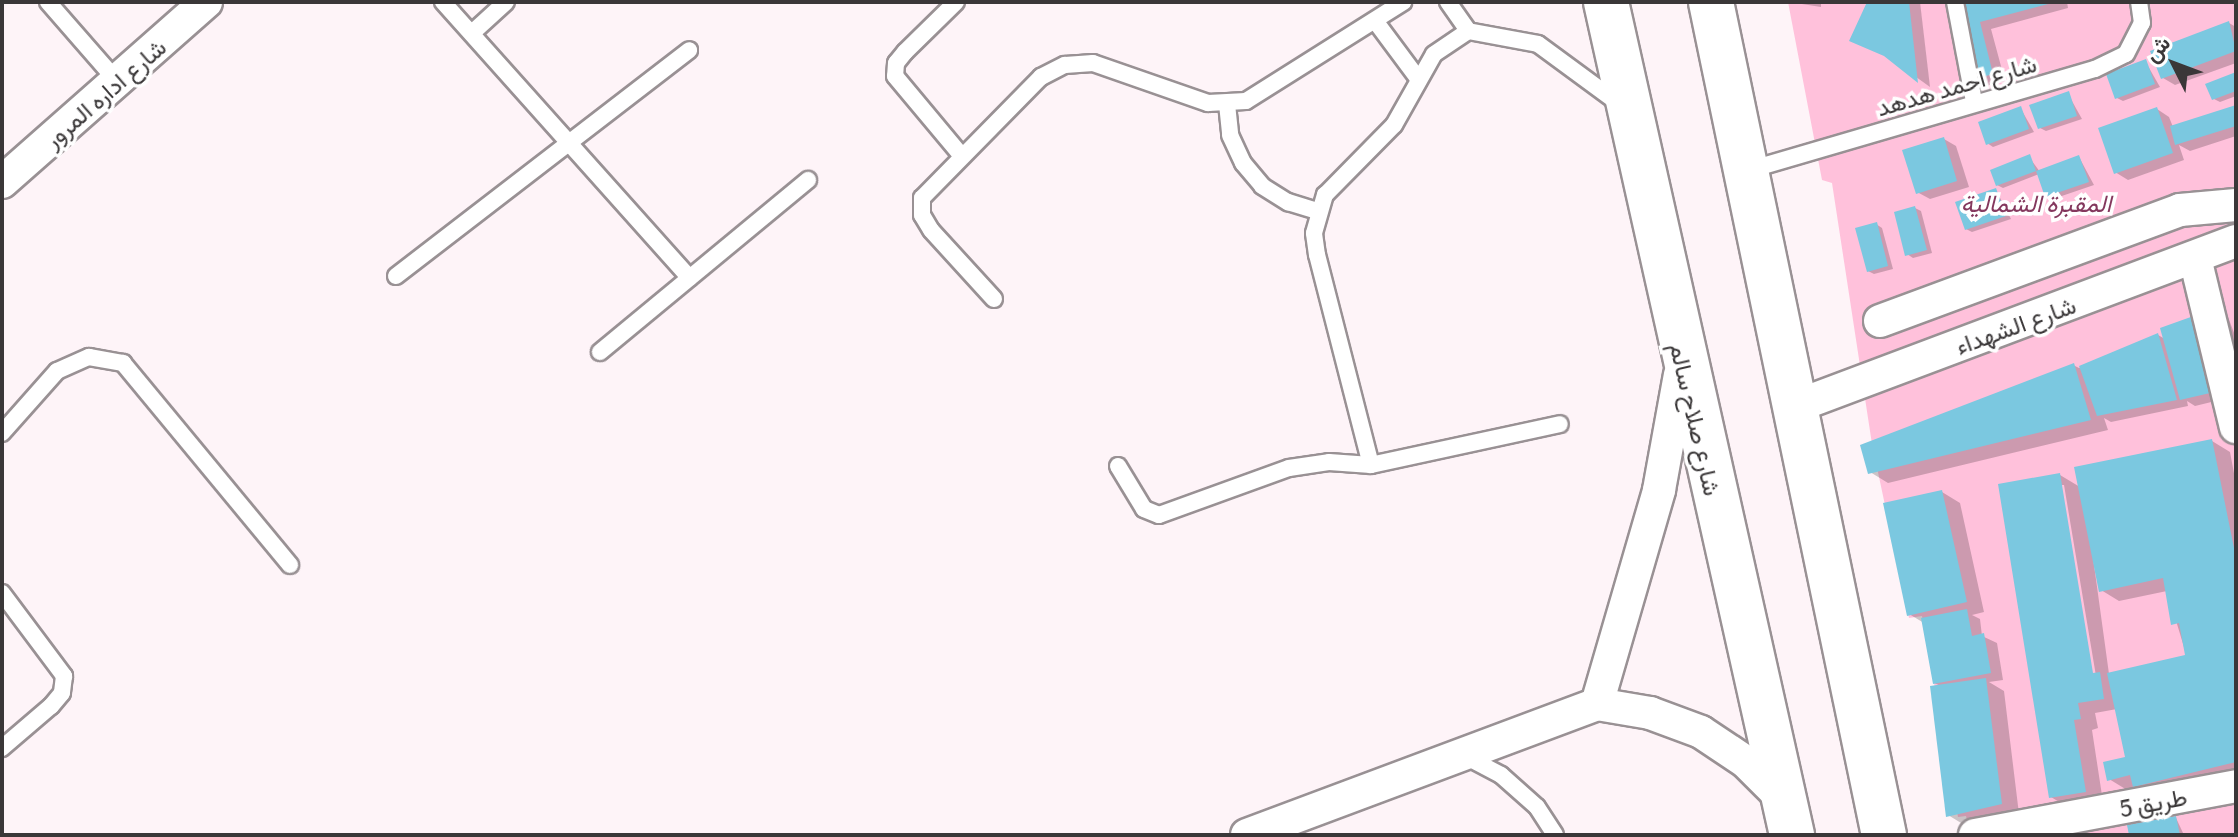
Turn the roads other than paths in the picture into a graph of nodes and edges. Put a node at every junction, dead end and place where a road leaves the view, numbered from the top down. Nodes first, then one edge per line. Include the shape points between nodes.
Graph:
1 (48, 2) edge
2 (206, 2) edge
3 (443, 2) edge
4 (506, 2) edge
5 (956, 2) edge
6 (1403, 2) edge
7 (1448, 2) edge
8 (1606, 2) edge
9 (1711, 2) edge
10 (1955, 2) edge
11 (2139, 2) edge
12 (1376, 22) junction
13 (1468, 31) junction
14 (472, 33) junction
15 (689, 50) dead end
16 (1419, 80) junction
17 (117, 81) junction
18 (1974, 102) junction
19 (1227, 104) junction
20 (1629, 111) junction
21 (570, 143) junction
22 (961, 155) junction
23 (1744, 171) junction
24 (808, 180) dead end
25 (2, 182) edge
26 (2236, 205) edge
27 (1318, 211) junction
28 (2236, 241) edge
29 (2195, 258) junction
30 (396, 276) dead end
31 (690, 278) junction
32 (994, 299) dead end
33 (1880, 321) dead end
34 (600, 352) dead end
35 (1682, 355) junction
36 (1794, 407) junction
37 (1560, 424) dead end
38 (2236, 427) edge
39 (2, 433) edge
40 (1371, 465) junction
41 (1118, 466) dead end
42 (290, 565) dead end
43 (2, 593) edge
44 (1597, 704) junction
45 (2, 748) edge
46 (1459, 753) junction
47 (2236, 786) edge
48 (1788, 818) edge
49 (1247, 835) edge
50 (1555, 835) edge
51 (1884, 835) edge
52 (1975, 835) edge

1 - 17 lane
2 - 17 street, شارع اداره المرور
3 - 14 lane
4 - 14 lane
5 - 22 lane via 905,52 896,63 895,76
6 - 12 lane
7 - 13 lane
8 - 20 highway, شارع صلاح سالم
9 - 23 highway
10 - 18 lane
11 - 18 lane, شارع احمد هدهد via 2142,23 2126,54 2095,69
12 - 16 lane
12 - 19 lane via 1264,92
13 - 16 lane via 1434,54
13 - 20 lane via 1538,44
14 - 21 lane
15 - 21 lane
16 - 27 lane via 1394,125 1337,181
17 - 25 street, شارع اداره المرور
18 - 23 lane, شارع احمد هدهد
19 - 22 lane via 1208,103 1093,63 1065,65 1041,77
19 - 27 lane via 1230,135 1262,186 1288,202
20 - 35 highway, شارع صلاح سالم
21 - 30 lane
21 - 31 lane
22 - 32 lane via 922,198 922,215
23 - 36 highway
24 - 31 lane
26 - 33 street, شارع الشهداء via 2180,210
27 - 40 lane via 1317,255
28 - 29 street, شارع الشهداء
29 - 36 street, شارع الشهداء
29 - 38 street
31 - 34 lane
35 - 44 street via 1676,417 1659,490
35 - 48 highway, شارع صلاح سالم
36 - 51 highway
37 - 40 lane
39 - 42 lane via 57,371 89,357 123,363
40 - 41 lane via 1329,462 1289,468 1159,515 1144,509
43 - 45 lane via 64,676 62,693 51,706
44 - 46 street
44 - 48 street via 1650,713 1701,732 1746,762
46 - 49 street
46 - 50 lane via 1501,775 1537,807
47 - 52 street, طريق 5

